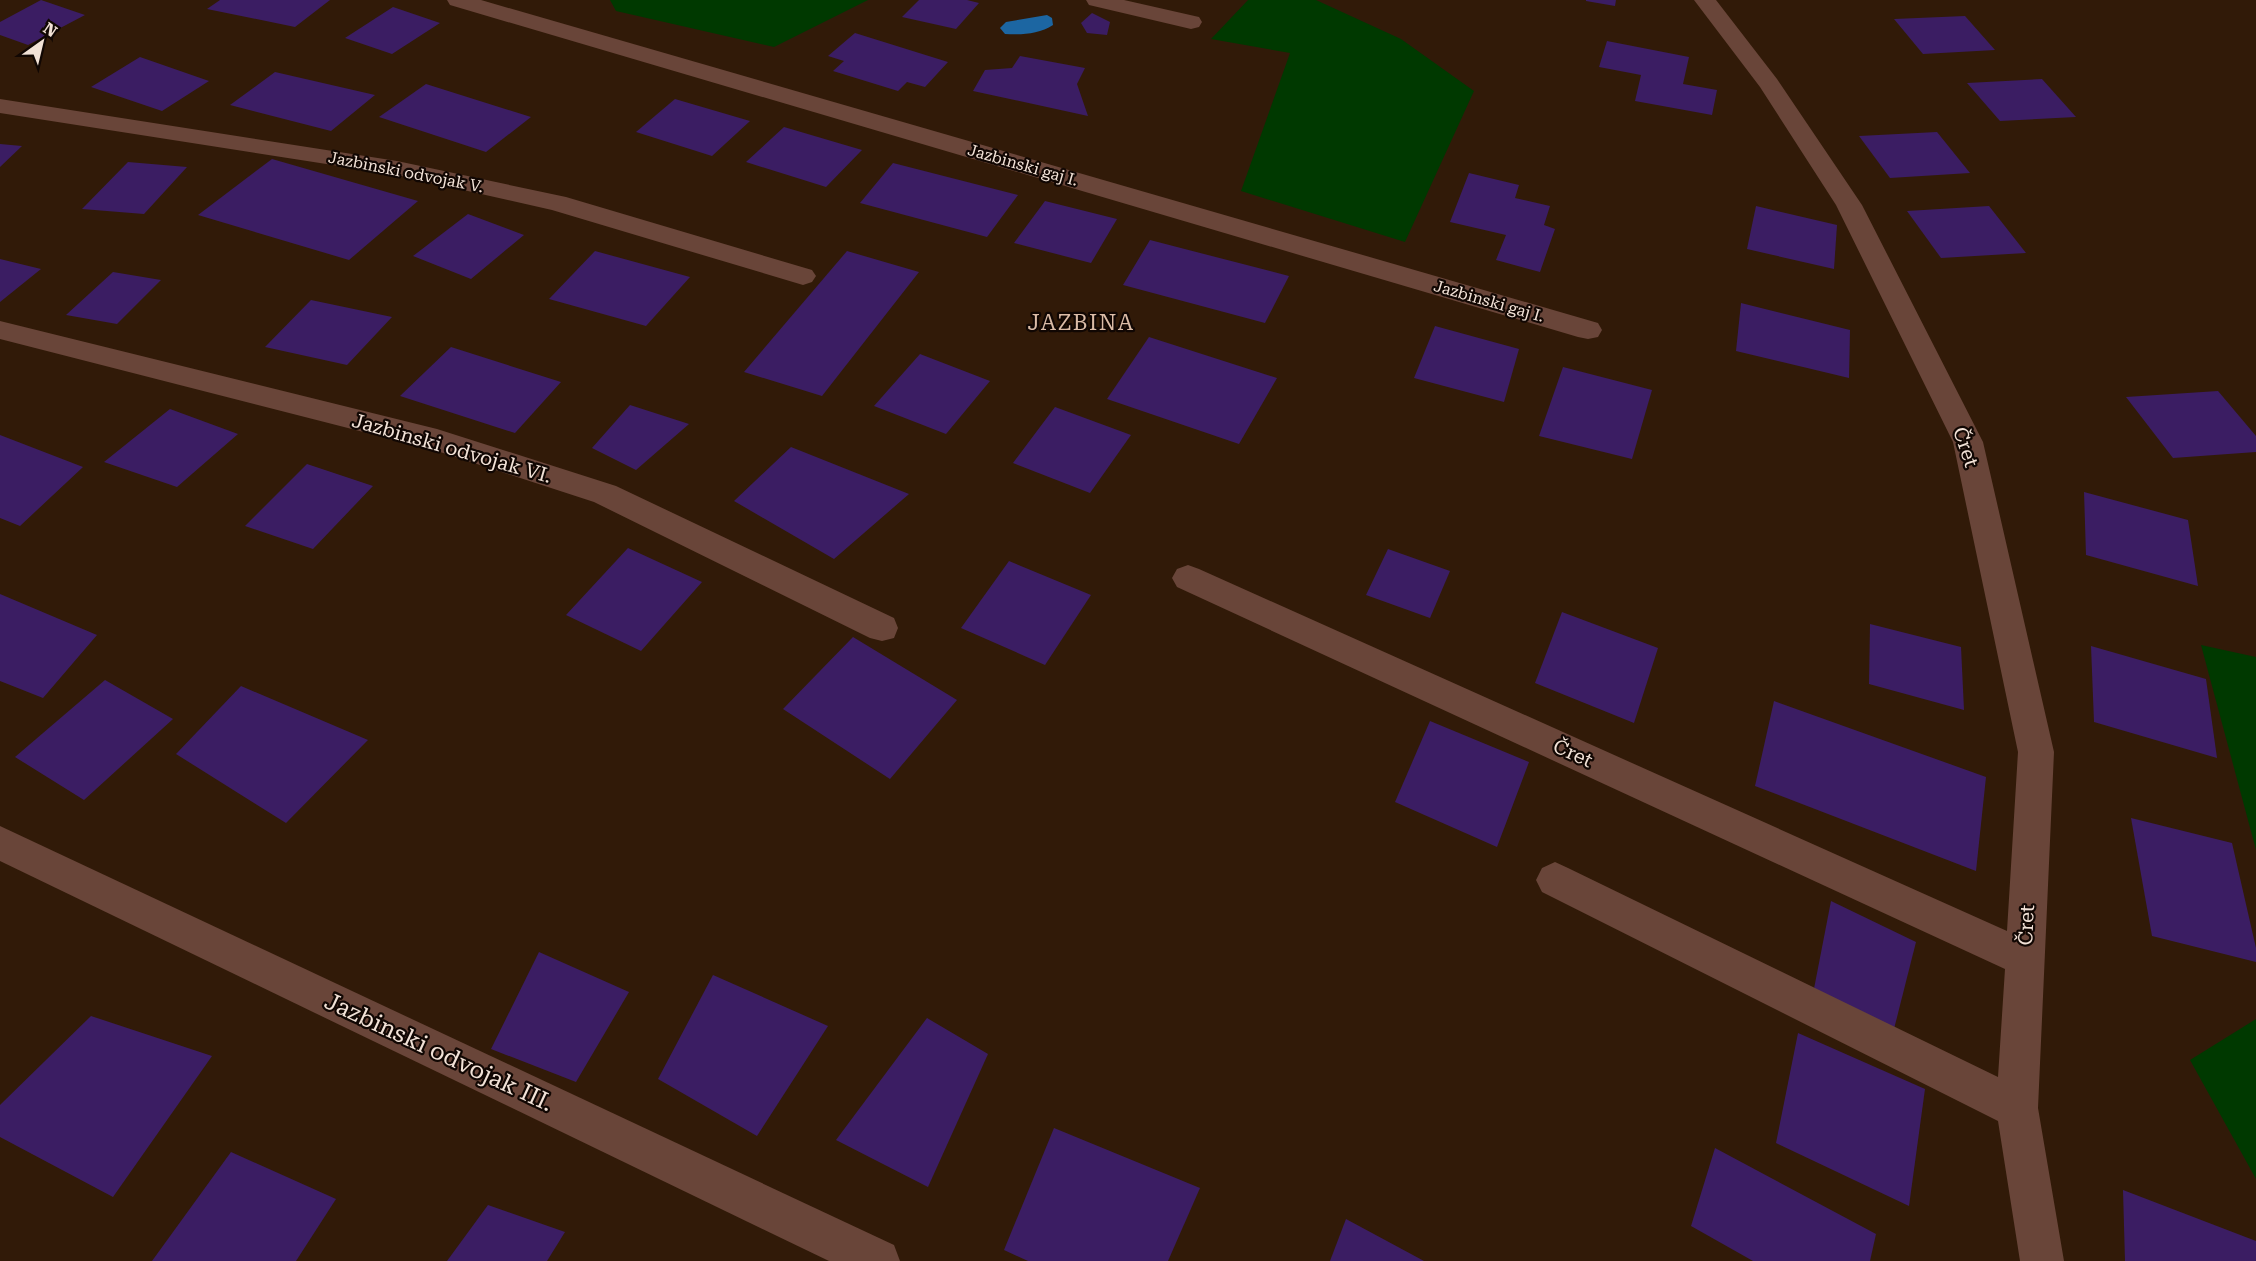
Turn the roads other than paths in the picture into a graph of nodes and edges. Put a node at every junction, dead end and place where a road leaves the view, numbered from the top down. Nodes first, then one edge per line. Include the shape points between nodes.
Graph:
1 (458, 0) edge
2 (1097, 0) edge
3 (1705, 0) edge
4 (1191, 22) dead end
5 (0, 106) edge
6 (803, 276) dead end
7 (0, 330) edge
8 (1588, 330) dead end
9 (1188, 578) dead end
10 (882, 628) dead end
11 (0, 843) edge
12 (1555, 880) dead end
13 (2024, 958) junction
14 (2017, 1108) junction
15 (878, 1261) edge
16 (2042, 1261) edge

1 - 8 street, Jazbinski gaj I.
2 - 4 street
3 - 13 street, Čret via 1769,84 1849,205 1968,442 2036,752
5 - 6 street, Jazbinski odvojak V. via 397,168 557,203
7 - 10 street, Jazbinski odvojak VI. via 437,440 605,494
9 - 13 street, Čret
11 - 15 street, Jazbinski odvojak III.
12 - 14 street
13 - 14 street, Čret
14 - 16 street, Čret

